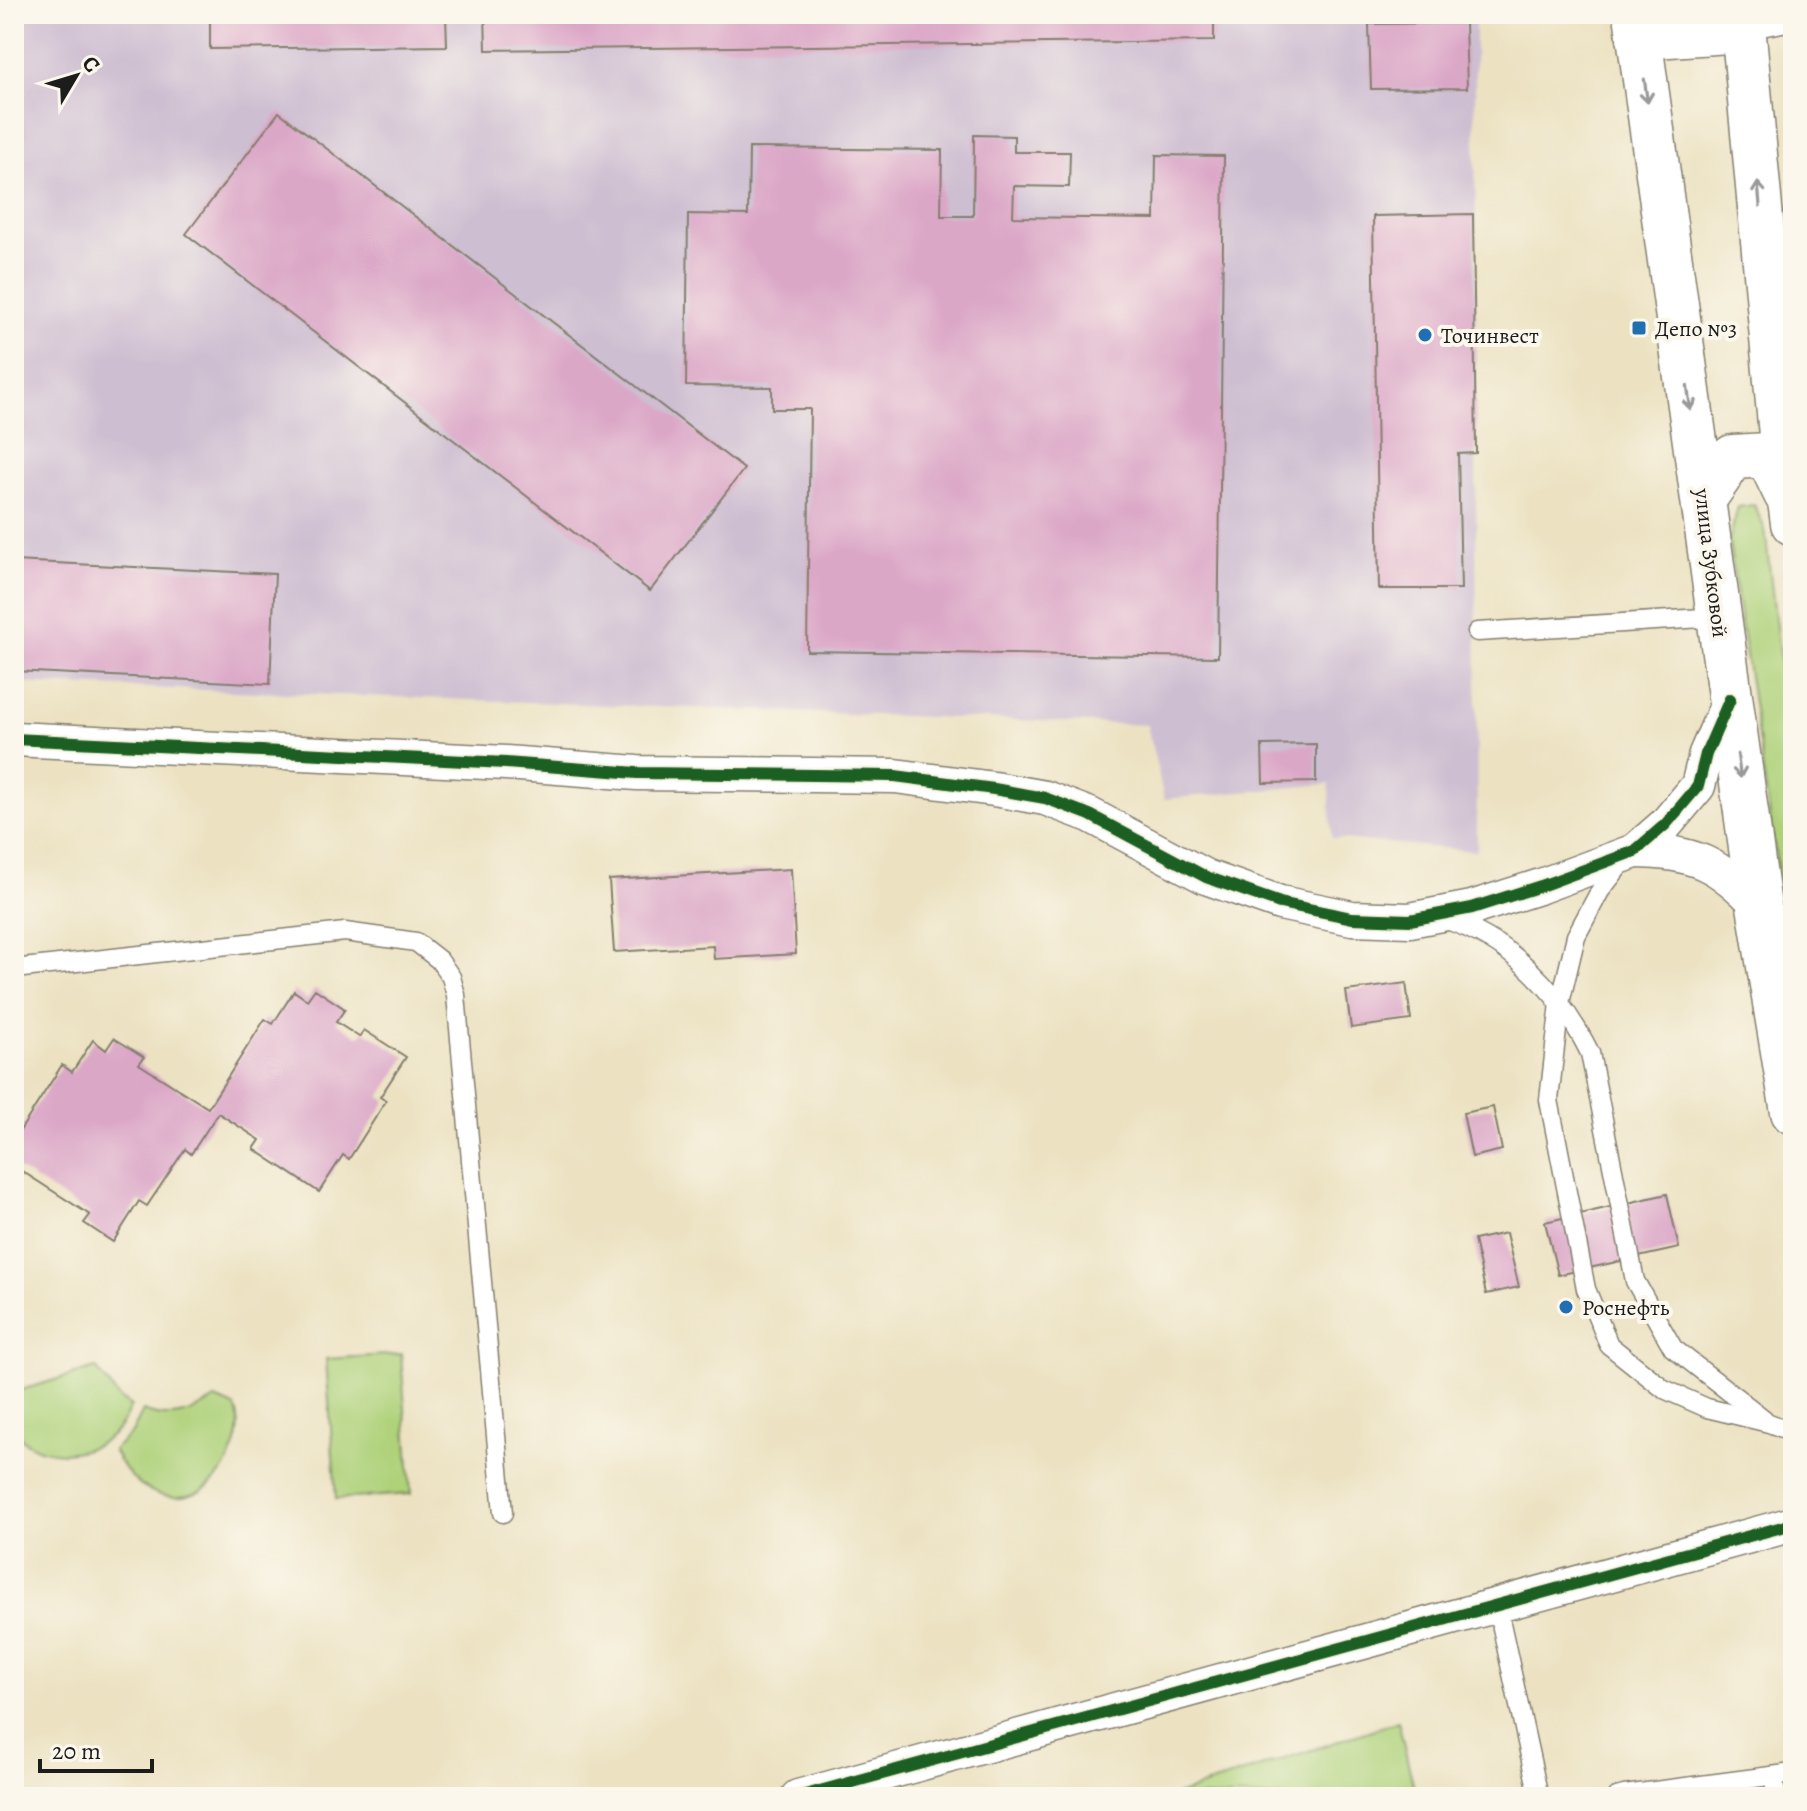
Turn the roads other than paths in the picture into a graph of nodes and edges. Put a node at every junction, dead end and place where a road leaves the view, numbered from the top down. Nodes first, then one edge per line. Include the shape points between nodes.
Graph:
1 (1793, 21) edge
2 (1743, 22) edge
3 (1638, 25) edge
4 (1704, 499) junction
5 (1792, 513) edge
6 (1719, 617) junction
7 (1477, 632) dead end
8 (1730, 699) junction
9 (14, 739) edge
10 (1635, 851) junction
11 (1759, 906) junction
12 (1432, 916) junction
13 (14, 969) edge
14 (1560, 1003) junction
15 (1793, 1112) edge
16 (1769, 1423) junction
17 (1793, 1432) edge
18 (503, 1513) dead end
19 (1793, 1524) edge
20 (1497, 1605) junction
21 (1793, 1773) edge
22 (1774, 1776) junction
23 (798, 1797) edge
24 (1539, 1797) edge
25 (1617, 1797) edge
26 (1776, 1797) edge

1 - 2 lane
2 - 3 main road
5 -> 2 main road
3 -> 4 main road, улица Зубковой
4 - 5 main road via 1733,457 1767,455
4 - 6 main road, улица Зубковой
6 - 7 lane
6 - 8 main road, улица Зубковой
8 - 10 street via 1698,786
8 -> 11 main road, улица Зубковой
9 - 12 street via 637,773 895,776 1045,798 1090,815 1206,877 1280,903 1352,918
10 - 11 street via 1687,856 1722,871
10 - 12 street via 1541,886
10 - 14 lane via 1600,891 1576,936
11 - 15 main road, улица Зубковой
12 - 14 lane via 1497,942
13 - 18 lane via 345,932 416,942 439,960 456,995
14 - 16 lane via 1590,1053 1635,1281 1673,1348
14 - 16 lane via 1549,1100 1586,1289 1609,1345 1664,1389 1707,1408
16 - 17 lane
19 - 20 street
20 - 23 street
20 - 24 lane
21 - 22 lane
22 - 25 lane
22 - 26 lane

